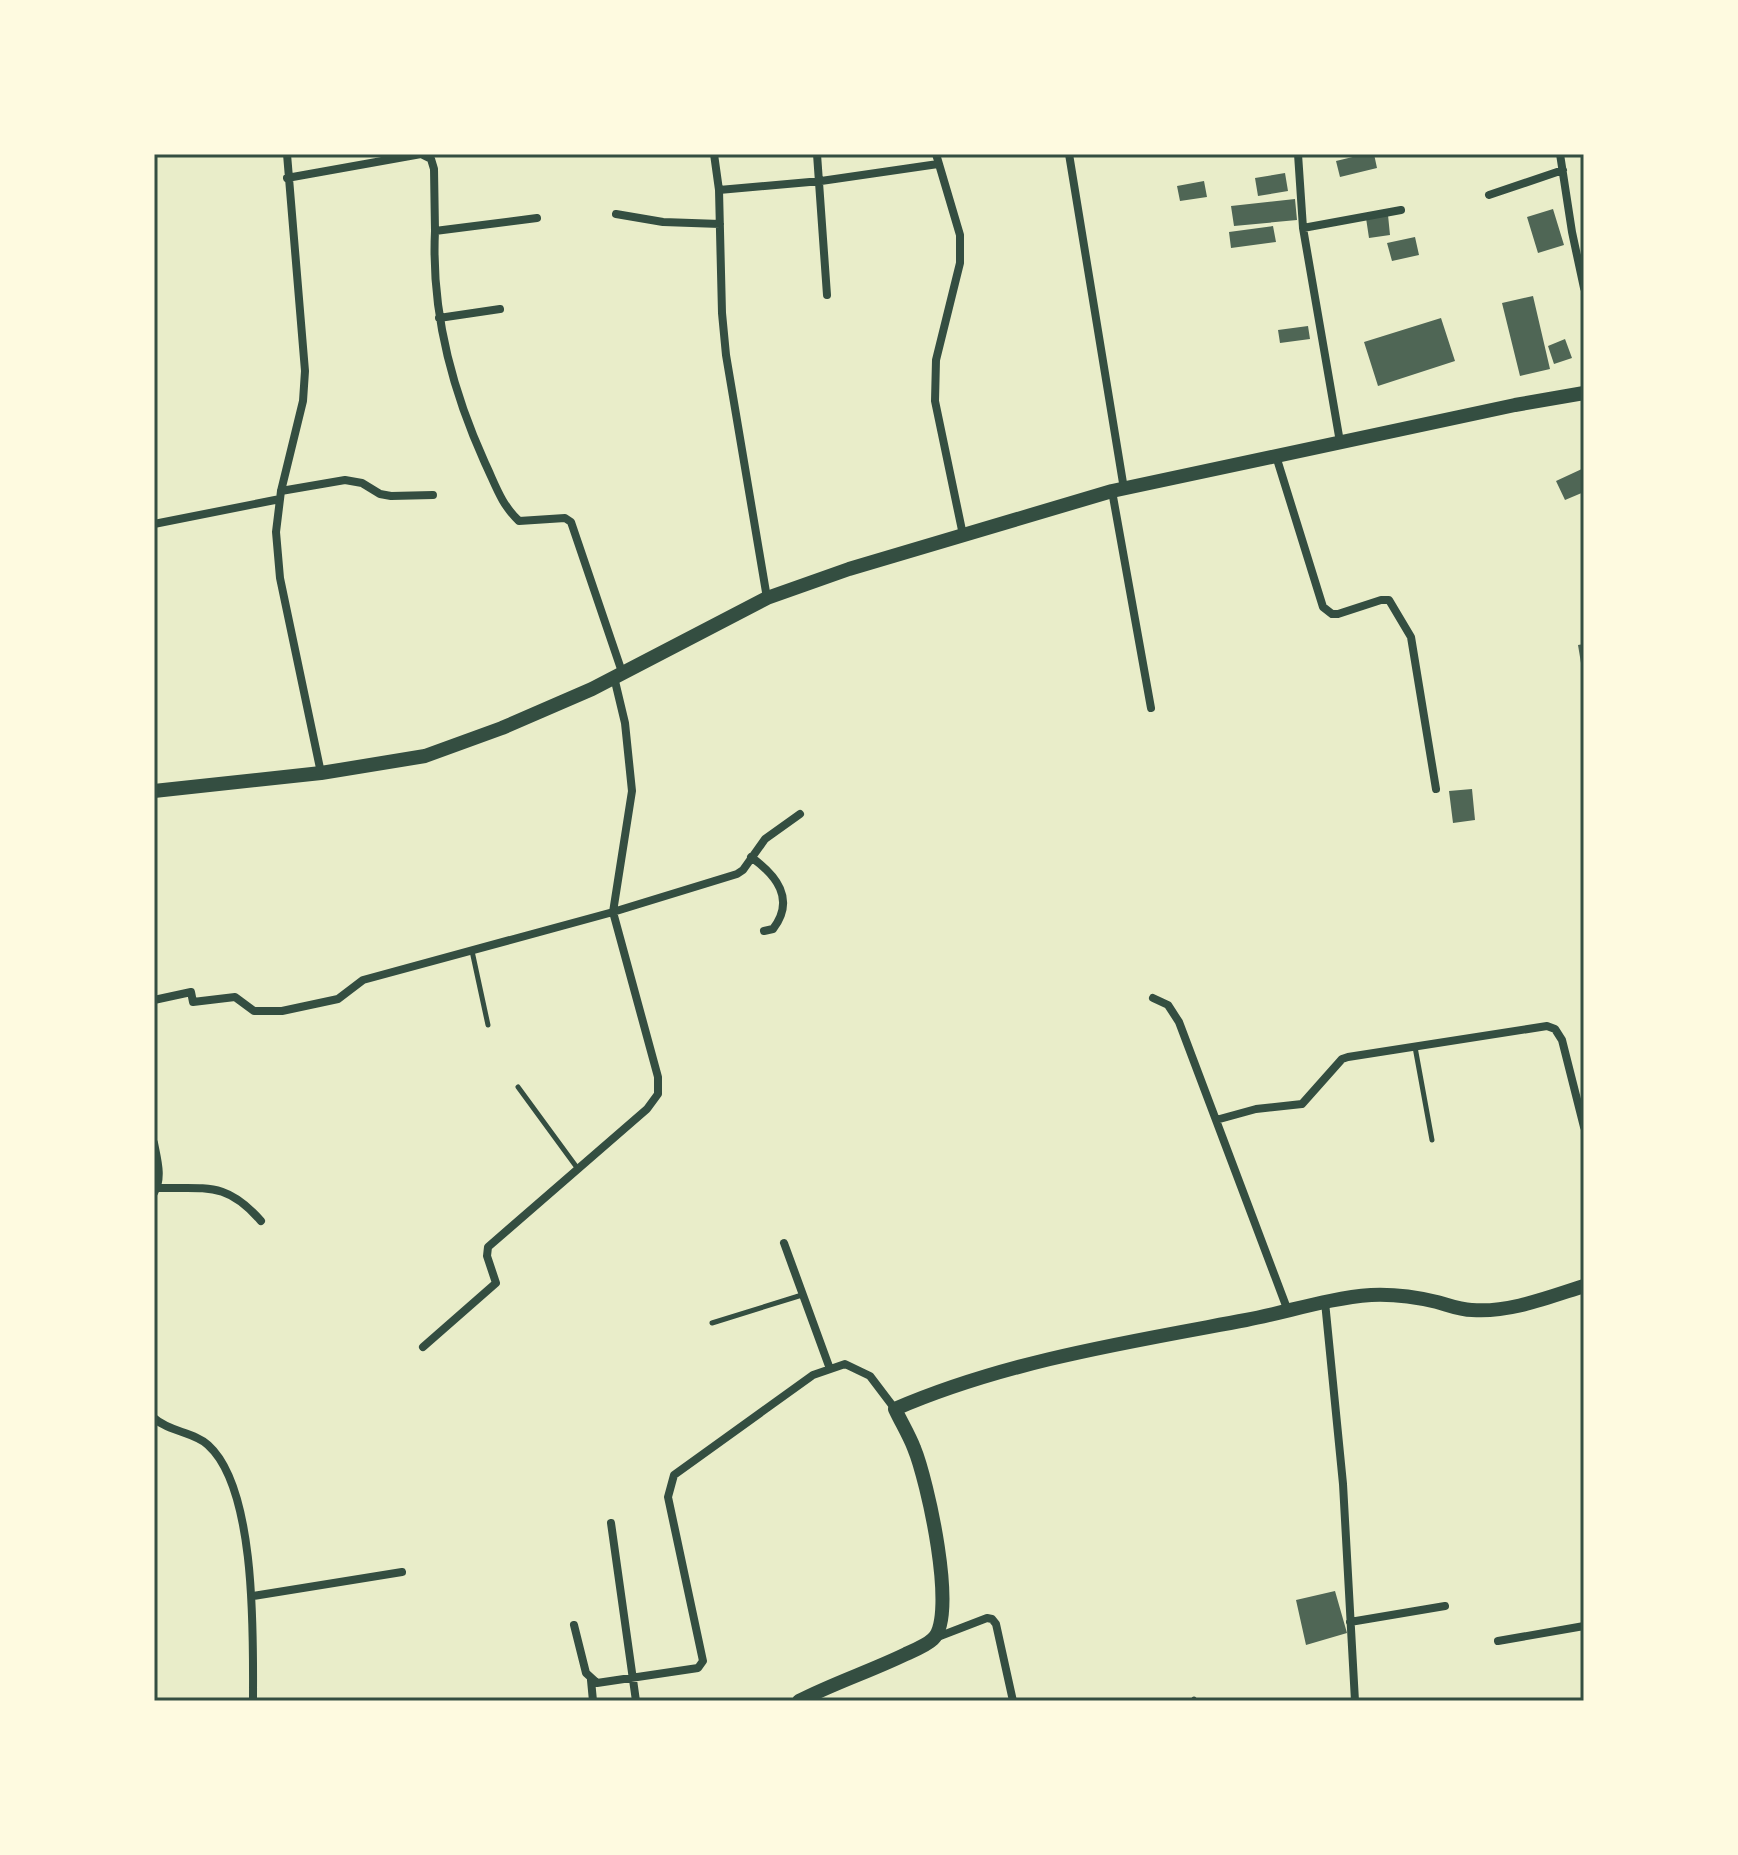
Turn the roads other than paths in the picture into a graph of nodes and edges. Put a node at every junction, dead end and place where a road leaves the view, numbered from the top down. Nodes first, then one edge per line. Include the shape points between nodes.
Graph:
1 (287, 154) edge
2 (714, 154) edge
3 (817, 154) edge
4 (936, 154) edge
5 (1069, 154) edge
6 (1298, 154) edge
7 (1560, 154) edge
8 (938, 164) junction
9 (1563, 170) junction
10 (287, 178) junction
11 (821, 181) junction
12 (719, 190) junction
13 (1489, 195) dead end
14 (1401, 210) dead end
15 (616, 214) dead end
16 (537, 218) dead end
17 (720, 224) junction
18 (1303, 228) junction
19 (435, 231) junction
20 (1584, 288) edge
21 (827, 295) dead end
22 (500, 309) dead end
23 (439, 318) junction
24 (1584, 393) edge
25 (1340, 442) junction
26 (1276, 456) junction
27 (1118, 490) junction
28 (281, 495) junction
29 (433, 495) dead end
30 (154, 524) edge
31 (963, 535) junction
32 (767, 598) junction
33 (618, 674) junction
34 (1151, 708) dead end
35 (321, 773) junction
36 (1436, 789) dead end
37 (154, 791) edge
38 (800, 814) dead end
39 (751, 857) junction
40 (613, 912) junction
41 (764, 931) dead end
42 (472, 950) junction
43 (1153, 998) dead end
44 (154, 1000) edge
45 (488, 1025) dead end
46 (1415, 1047) junction
47 (518, 1087) dead end
48 (1216, 1120) junction
49 (1584, 1127) edge
50 (1432, 1140) dead end
51 (154, 1143) edge
52 (578, 1169) junction
53 (156, 1190) edge
54 (261, 1221) dead end
55 (784, 1243) dead end
56 (1584, 1286) edge
57 (802, 1295) junction
58 (1325, 1302) junction
59 (1289, 1312) junction
60 (712, 1323) dead end
61 (423, 1347) dead end
62 (830, 1369) junction
63 (895, 1409) junction
64 (154, 1418) edge
65 (611, 1523) dead end
66 (402, 1572) dead end
67 (253, 1596) junction
68 (1445, 1606) dead end
69 (1350, 1622) junction
70 (574, 1625) dead end
71 (1584, 1626) edge
72 (935, 1638) junction
73 (1498, 1641) dead end
74 (634, 1679) junction
75 (591, 1680) junction
76 (253, 1701) edge
77 (593, 1701) edge
78 (636, 1701) edge
79 (799, 1701) edge
80 (1013, 1701) edge
81 (1355, 1701) edge

1 - 10 street
2 - 12 street
3 - 11 street
4 - 8 street
5 - 27 street
6 - 18 street
7 - 9 street
8 - 11 street
8 - 31 street via 960,235 960,263 936,360 935,401
9 - 13 street
9 - 20 street
10 - 19 street via 421,154 431,159 434,169
10 - 28 street via 305,371
11 - 12 street
11 - 21 street
12 - 17 street
14 - 18 street
15 - 17 street
16 - 19 street
17 - 32 street via 726,355
18 - 25 street
19 - 23 street
22 - 23 street
23 - 33 street via 455,390 505,508 519,521 571,522
24 - 25 street
25 - 26 street
26 - 27 street
26 - 36 street via 1323,607 1332,614 1385,599 1402,619 1413,646
27 - 31 street
27 - 34 street
28 - 29 street via 345,480 391,496
28 - 30 street
28 - 35 street via 276,532 280,578
31 - 32 street
32 - 33 street
33 - 35 street via 502,728 425,756
33 - 40 street via 632,791
35 - 37 street
38 - 39 street via 765,839
39 - 40 street via 737,874
39 - 41 street via 771,872 782,894 779,922
40 - 42 street
40 - 52 street via 658,1077 658,1094
42 - 44 street via 363,980 338,999 282,1011 254,1011 235,997 193,1002 191,992
42 - 45 lane
43 - 48 street via 1174,1011
46 - 48 street via 1342,1059 1302,1104
46 - 49 street via 1552,1026 1562,1040
46 - 50 lane
47 - 52 lane
48 - 59 street
51 - 53 street
52 - 61 street via 488,1247 496,1283
53 - 54 street via 218,1189 232,1194
55 - 57 street
56 - 58 street via 1472,1311 1420,1298 1372,1295
57 - 60 lane
57 - 62 street
58 - 59 street
58 - 69 street
59 - 63 street via 996,1372
62 - 63 street via 845,1364 870,1376
62 - 74 street via 813,1375 674,1475 668,1497 672,1523 703,1661 698,1668
63 - 72 street via 927,1487 945,1608
64 - 67 street via 207,1444 221,1462 238,1503
65 - 74 street
66 - 67 street
67 - 76 street
68 - 69 street
69 - 81 street
70 - 75 street
71 - 73 street
72 - 79 street
72 - 80 street via 992,1619
74 - 75 street
74 - 78 street
75 - 77 street

